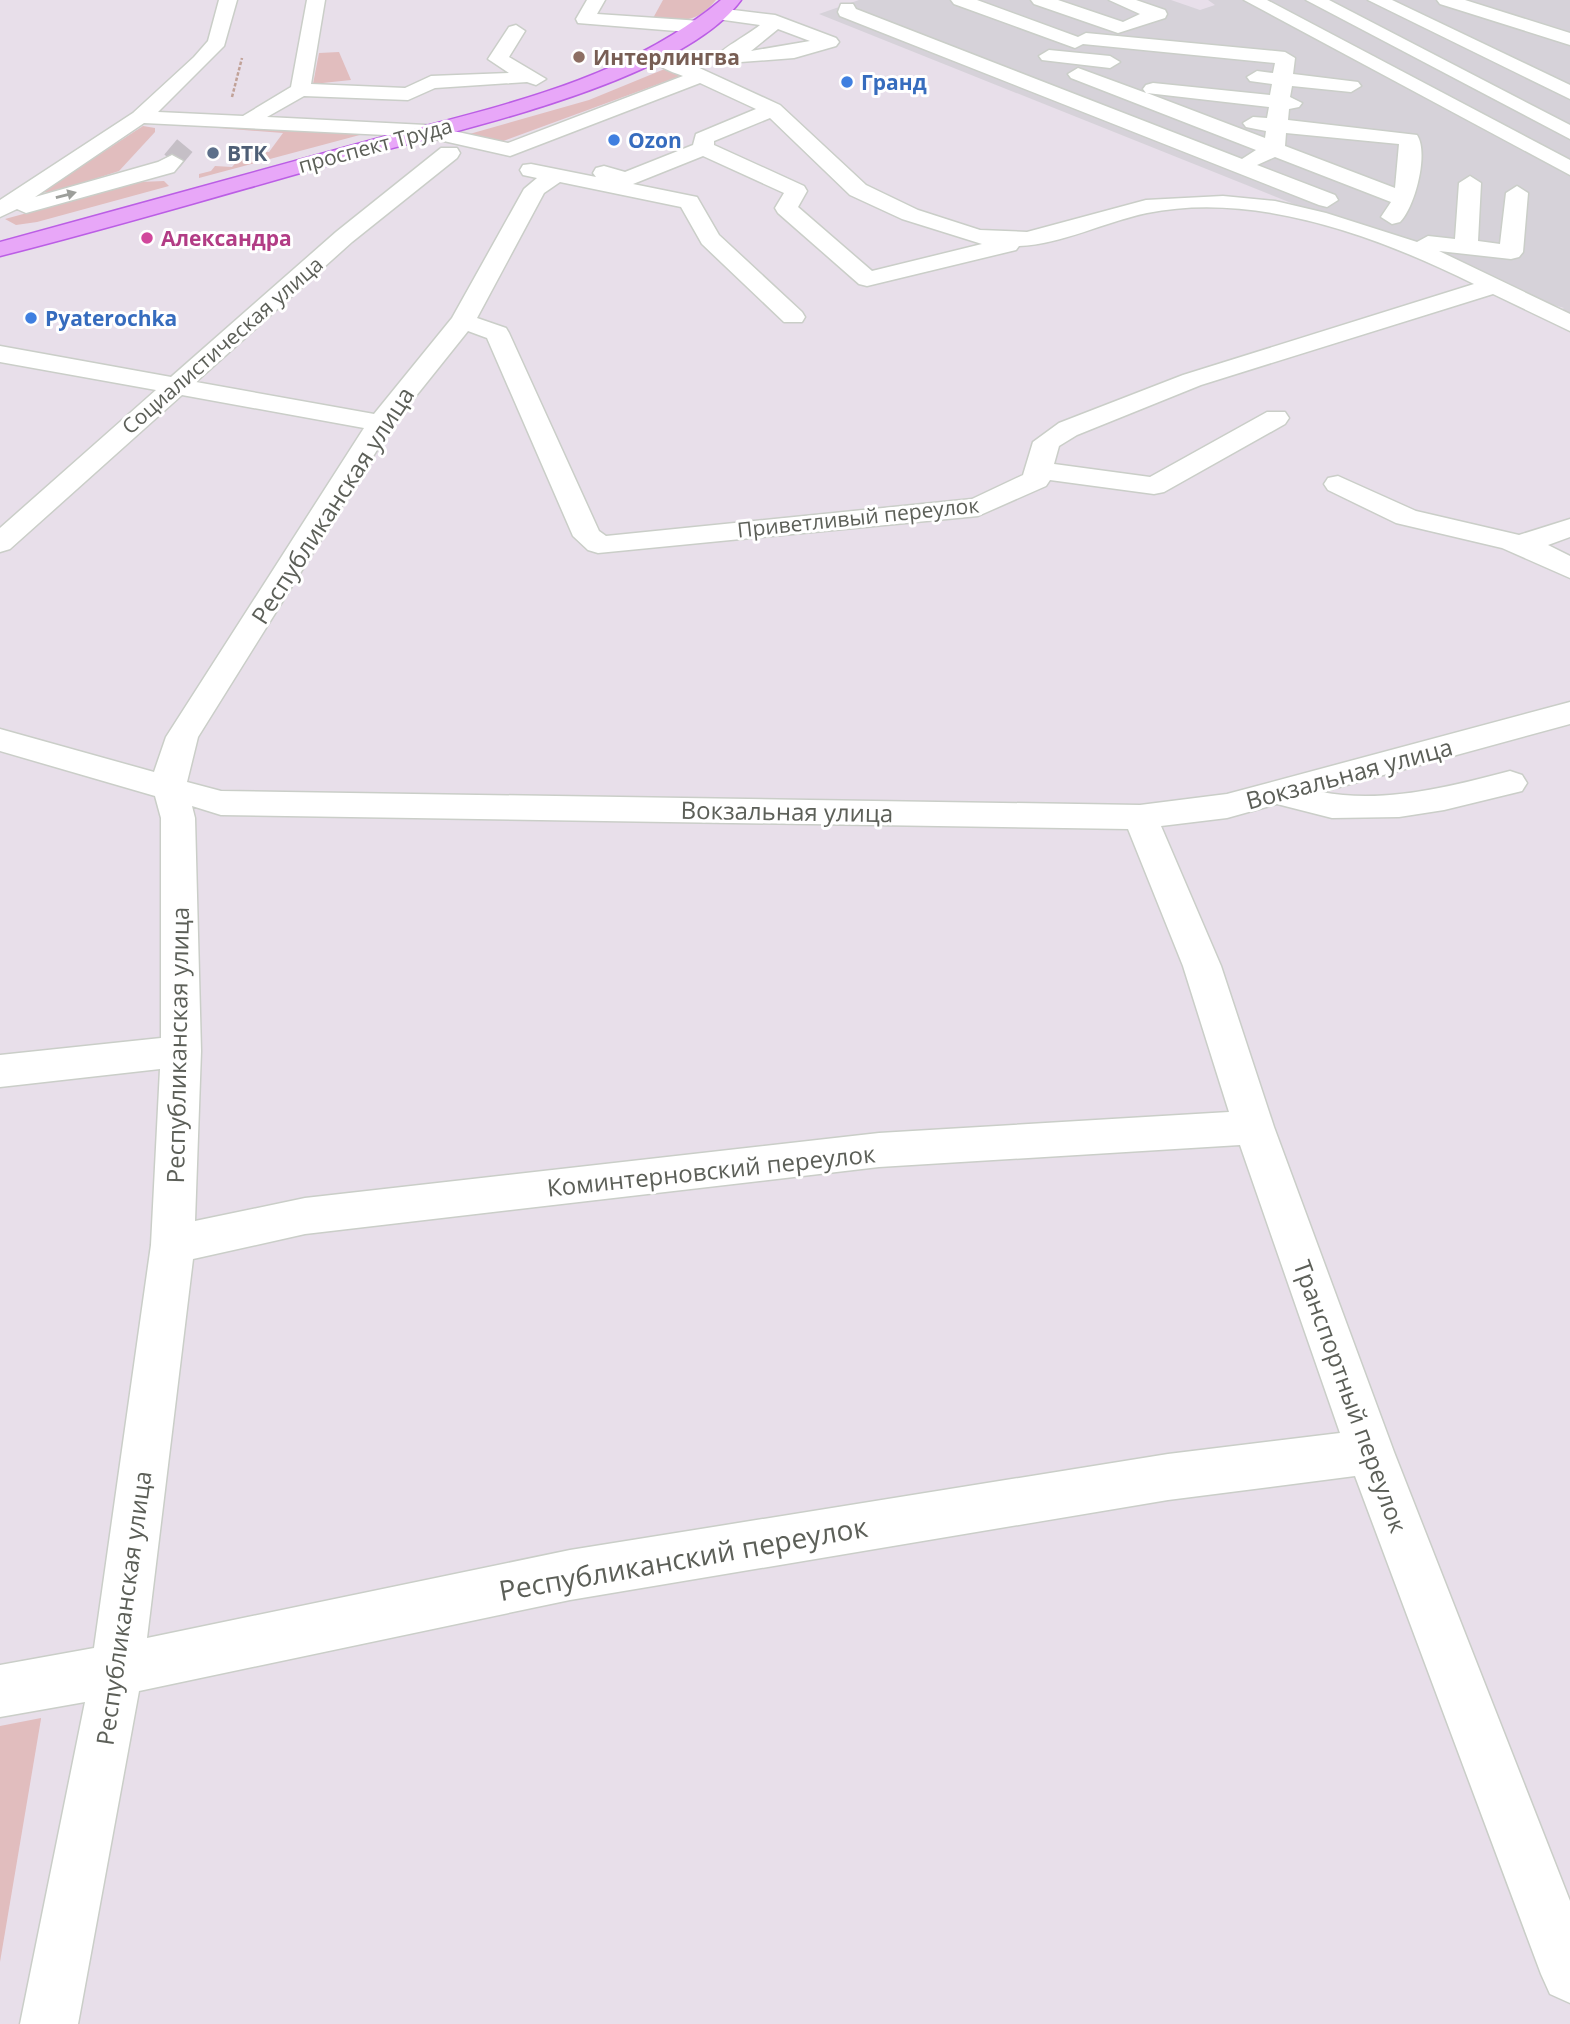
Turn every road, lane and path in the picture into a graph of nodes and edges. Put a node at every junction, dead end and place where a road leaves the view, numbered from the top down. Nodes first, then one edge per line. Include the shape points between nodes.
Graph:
1 (228, 0) edge
2 (316, 0) edge
3 (596, 0) edge
4 (872, 0) edge
5 (960, 0) edge
6 (1040, 0) edge
7 (1118, 0) edge
8 (1252, 0) edge
9 (1315, 0) edge
10 (1377, 0) edge
11 (1446, 0) edge
12 (726, 5) edge
13 (778, 13) dead end
14 (1475, 24) dead end
15 (1125, 25) junction
16 (701, 27) junction
17 (516, 31) dead end
18 (1570, 39) edge
19 (1080, 40) junction
20 (656, 54) junction
21 (1040, 57) junction
22 (1559, 57) dead end
23 (1132, 64) dead end
24 (530, 76) junction
25 (1241, 76) dead end
26 (699, 77) junction
27 (1282, 80) junction
28 (1106, 85) junction
29 (1351, 86) dead end
30 (300, 90) junction
31 (559, 91) junction
32 (1570, 93) edge
33 (1280, 102) junction
34 (1306, 105) dead end
35 (773, 109) junction
36 (1188, 116) junction
37 (140, 117) junction
38 (249, 122) junction
39 (1277, 126) junction
40 (419, 133) junction
41 (1570, 133) edge
42 (704, 148) junction
43 (1274, 149) junction
44 (510, 150) junction
45 (449, 153) junction
46 (1354, 158) dead end
47 (1241, 166) junction
48 (1570, 172) edge
49 (556, 175) junction
50 (1470, 183) dead end
51 (195, 195) junction
52 (1404, 199) junction
53 (0, 211) edge
54 (1385, 222) junction
55 (1027, 240) junction
56 (1466, 247) junction
57 (0, 249) edge
58 (1496, 285) junction
59 (793, 317) dead end
60 (463, 321) junction
61 (1570, 324) edge
62 (0, 354) edge
63 (174, 386) junction
64 (1276, 418) dead end
65 (381, 423) junction
66 (1038, 470) junction
67 (1338, 484) dead end
68 (1570, 528) edge
69 (0, 542) edge
70 (1518, 545) junction
71 (1570, 569) edge
72 (1570, 713) edge
73 (0, 740) edge
74 (1510, 783) dead end
75 (168, 786) junction
76 (1277, 792) junction
77 (1140, 817) junction
78 (181, 1051) junction
79 (0, 1071) edge
80 (1254, 1127) junction
81 (173, 1245) junction
82 (1370, 1452) junction
83 (117, 1670) junction
84 (0, 1692) edge
85 (1570, 1974) edge
86 (49, 2024) edge

1 - 37 street via 217,42
2 - 30 street
3 - 16 street via 585,19
4 - 47 street via 840,8
5 - 19 street
6 - 15 street
7 - 15 street via 1167,20
8 - 48 street
9 - 41 street
10 - 32 street
11 - 18 street
12 - 13 street
12 - 16 main road, проспект Труда
14 - 22 street
15 - 19 street
16 - 20 main road, проспект Труда
17 - 24 street via 498,59
19 - 21 street
19 - 27 street via 1285,58
20 - 26 street
20 - 31 main road, проспект Труда
21 - 23 street
21 - 28 street
24 - 30 street via 431,82 408,94
24 - 31 street
25 - 27 street
26 - 35 street
26 - 44 street
27 - 29 street
27 - 33 street
28 - 33 street
28 - 36 street
30 - 38 street
31 - 40 main road, проспект Труда
33 - 34 street
33 - 39 street
35 - 42 street via 703,138
35 - 55 street via 849,184 900,209 981,237
36 - 39 street
36 - 43 street
37 - 38 street via 190,129
37 - 53 street
38 - 40 street
39 - 43 street
39 - 52 street via 1410,139 1400,163
40 - 44 street
40 - 45 street
40 - 51 main road, проспект Труда
42 - 44 street via 627,179
42 - 55 street via 796,191 786,208 867,279
43 - 46 street
43 - 47 street
43 - 52 street
45 - 49 street
45 - 63 street, Социалистическая улица via 344,237
47 - 54 street
48 - 56 street via 1526,180 1511,252
49 - 59 street via 689,202 710,239
49 - 60 street, Республиканская улица via 535,189
50 - 56 street
53 -> 51 street via 169,164
51 - 57 main road, проспект Труда
52 - 54 street via 1399,212
54 - 56 street via 1395,226 1400,235 1423,243
55 - 58 street via 1132,208 1170,203 1272,207 1330,219
58 - 61 street
58 - 66 street, Приветливый переулок via 1192,380 1068,429 1047,442
60 - 65 street, Республиканская улица
60 - 66 street, Приветливый переулок via 497,333 587,536 598,544 978,507 1026,487 1036,480
62 - 63 street
63 - 65 street
63 - 69 street, Социалистическая улица
64 - 66 street via 1153,486
65 - 75 street, Республиканская улица via 183,737
67 - 70 street via 1406,517
68 - 70 street
70 - 71 street via 1555,558
72 - 76 street, Вокзальная улица
73 - 75 street, Вокзальная улица
74 - 76 street via 1376,808 1330,806
75 - 77 street, Вокзальная улица via 221,803
75 - 78 street, Республиканская улица via 178,818
76 - 77 street, Вокзальная улица via 1227,806
77 - 80 street, Транспортный переулок via 1202,966
78 - 79 street
78 - 81 street, Республиканская улица
80 - 81 street, Коминтерновский переулок via 865,1152 305,1216
80 - 82 street, Транспортный переулок
81 - 83 street, Республиканская улица
82 - 83 street, Республиканский переулок via 1168,1477 570,1575
82 - 85 street, Транспортный переулок
83 - 84 street, Республиканский переулок
83 - 86 street, Республиканская улица

